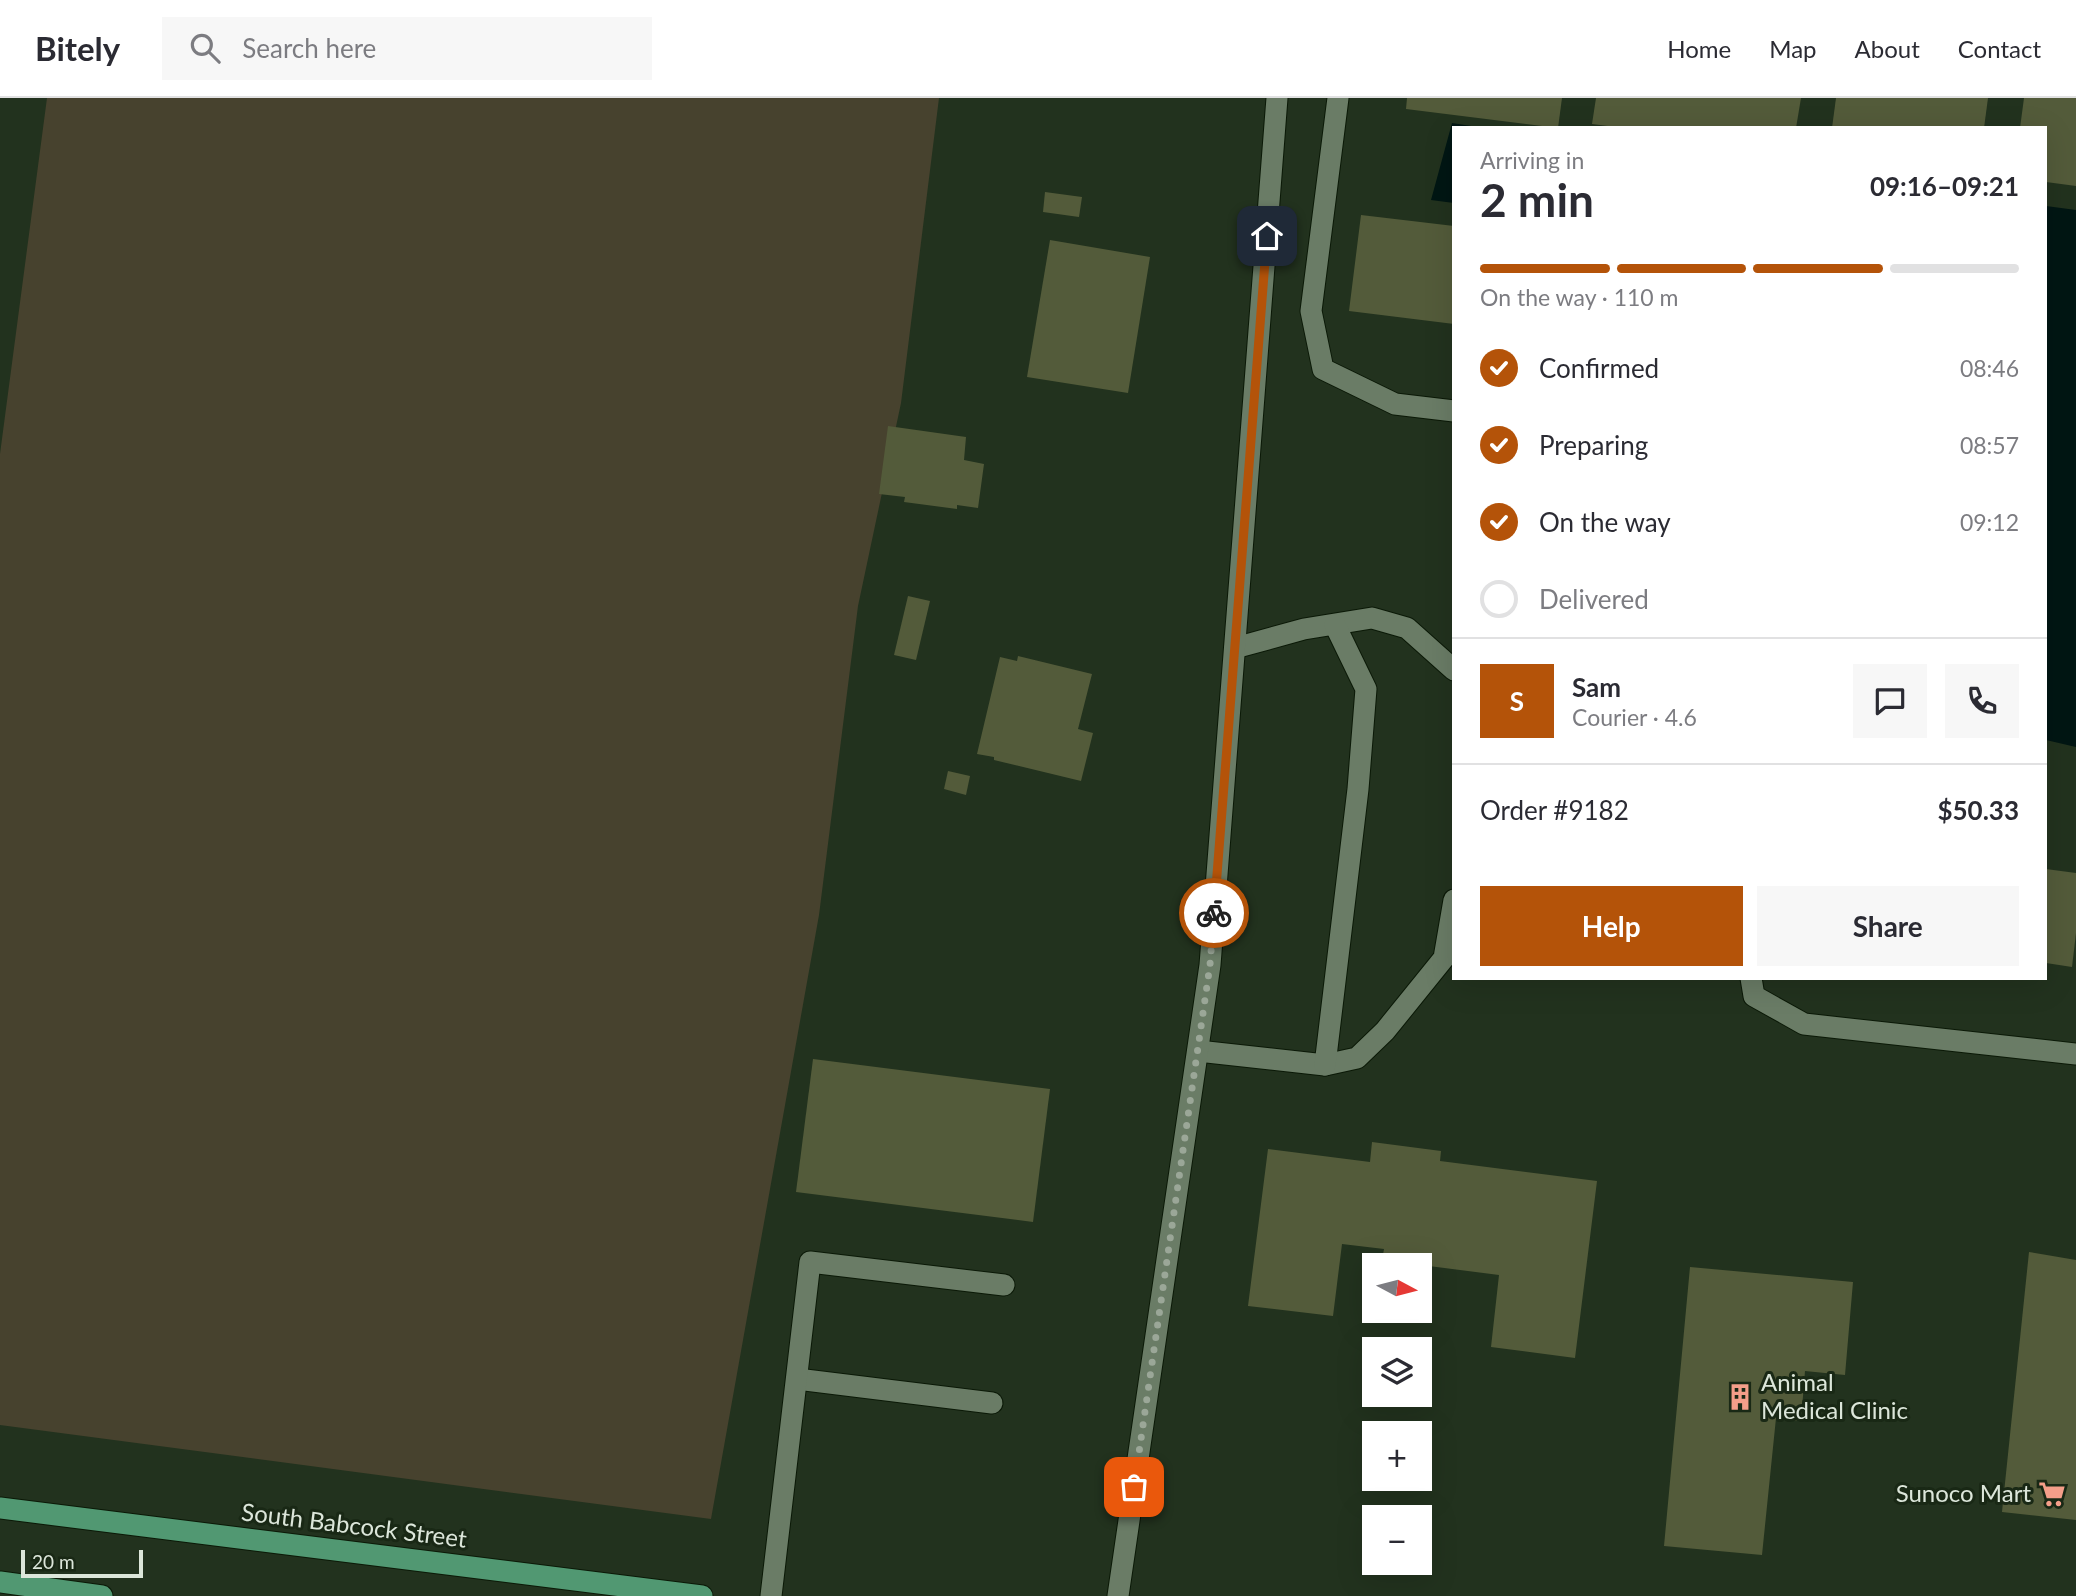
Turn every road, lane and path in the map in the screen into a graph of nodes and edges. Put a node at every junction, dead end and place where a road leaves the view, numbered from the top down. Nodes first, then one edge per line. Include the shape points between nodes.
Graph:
1 (1277, 98) edge
2 (1338, 98) edge
3 (1452, 411) edge
4 (1335, 625) junction
5 (1235, 648) junction
6 (1452, 668) edge
7 (1452, 911) edge
8 (1751, 980) edge
9 (1198, 1051) junction
10 (2076, 1055) edge
11 (1325, 1065) junction
12 (1004, 1285) dead end
13 (797, 1379) junction
14 (992, 1403) dead end
15 (0, 1508) edge
16 (0, 1582) edge
17 (102, 1596) edge
18 (702, 1596) edge
19 (771, 1596) edge
20 (1118, 1596) edge

1 - 5 street
2 - 3 street via 1311,311 1323,369 1395,404
4 - 5 street
4 - 6 street via 1372,618 1407,628
4 - 11 street via 1366,689
5 - 9 street via 1210,965
7 - 11 street via 1444,957 1385,1031 1357,1058
8 - 10 street via 1754,996 1804,1024
9 - 11 street
9 - 20 street
12 - 13 street via 810,1262
13 - 14 street
13 - 19 street
15 - 18 main road, South Babcock Street
16 - 17 main road

